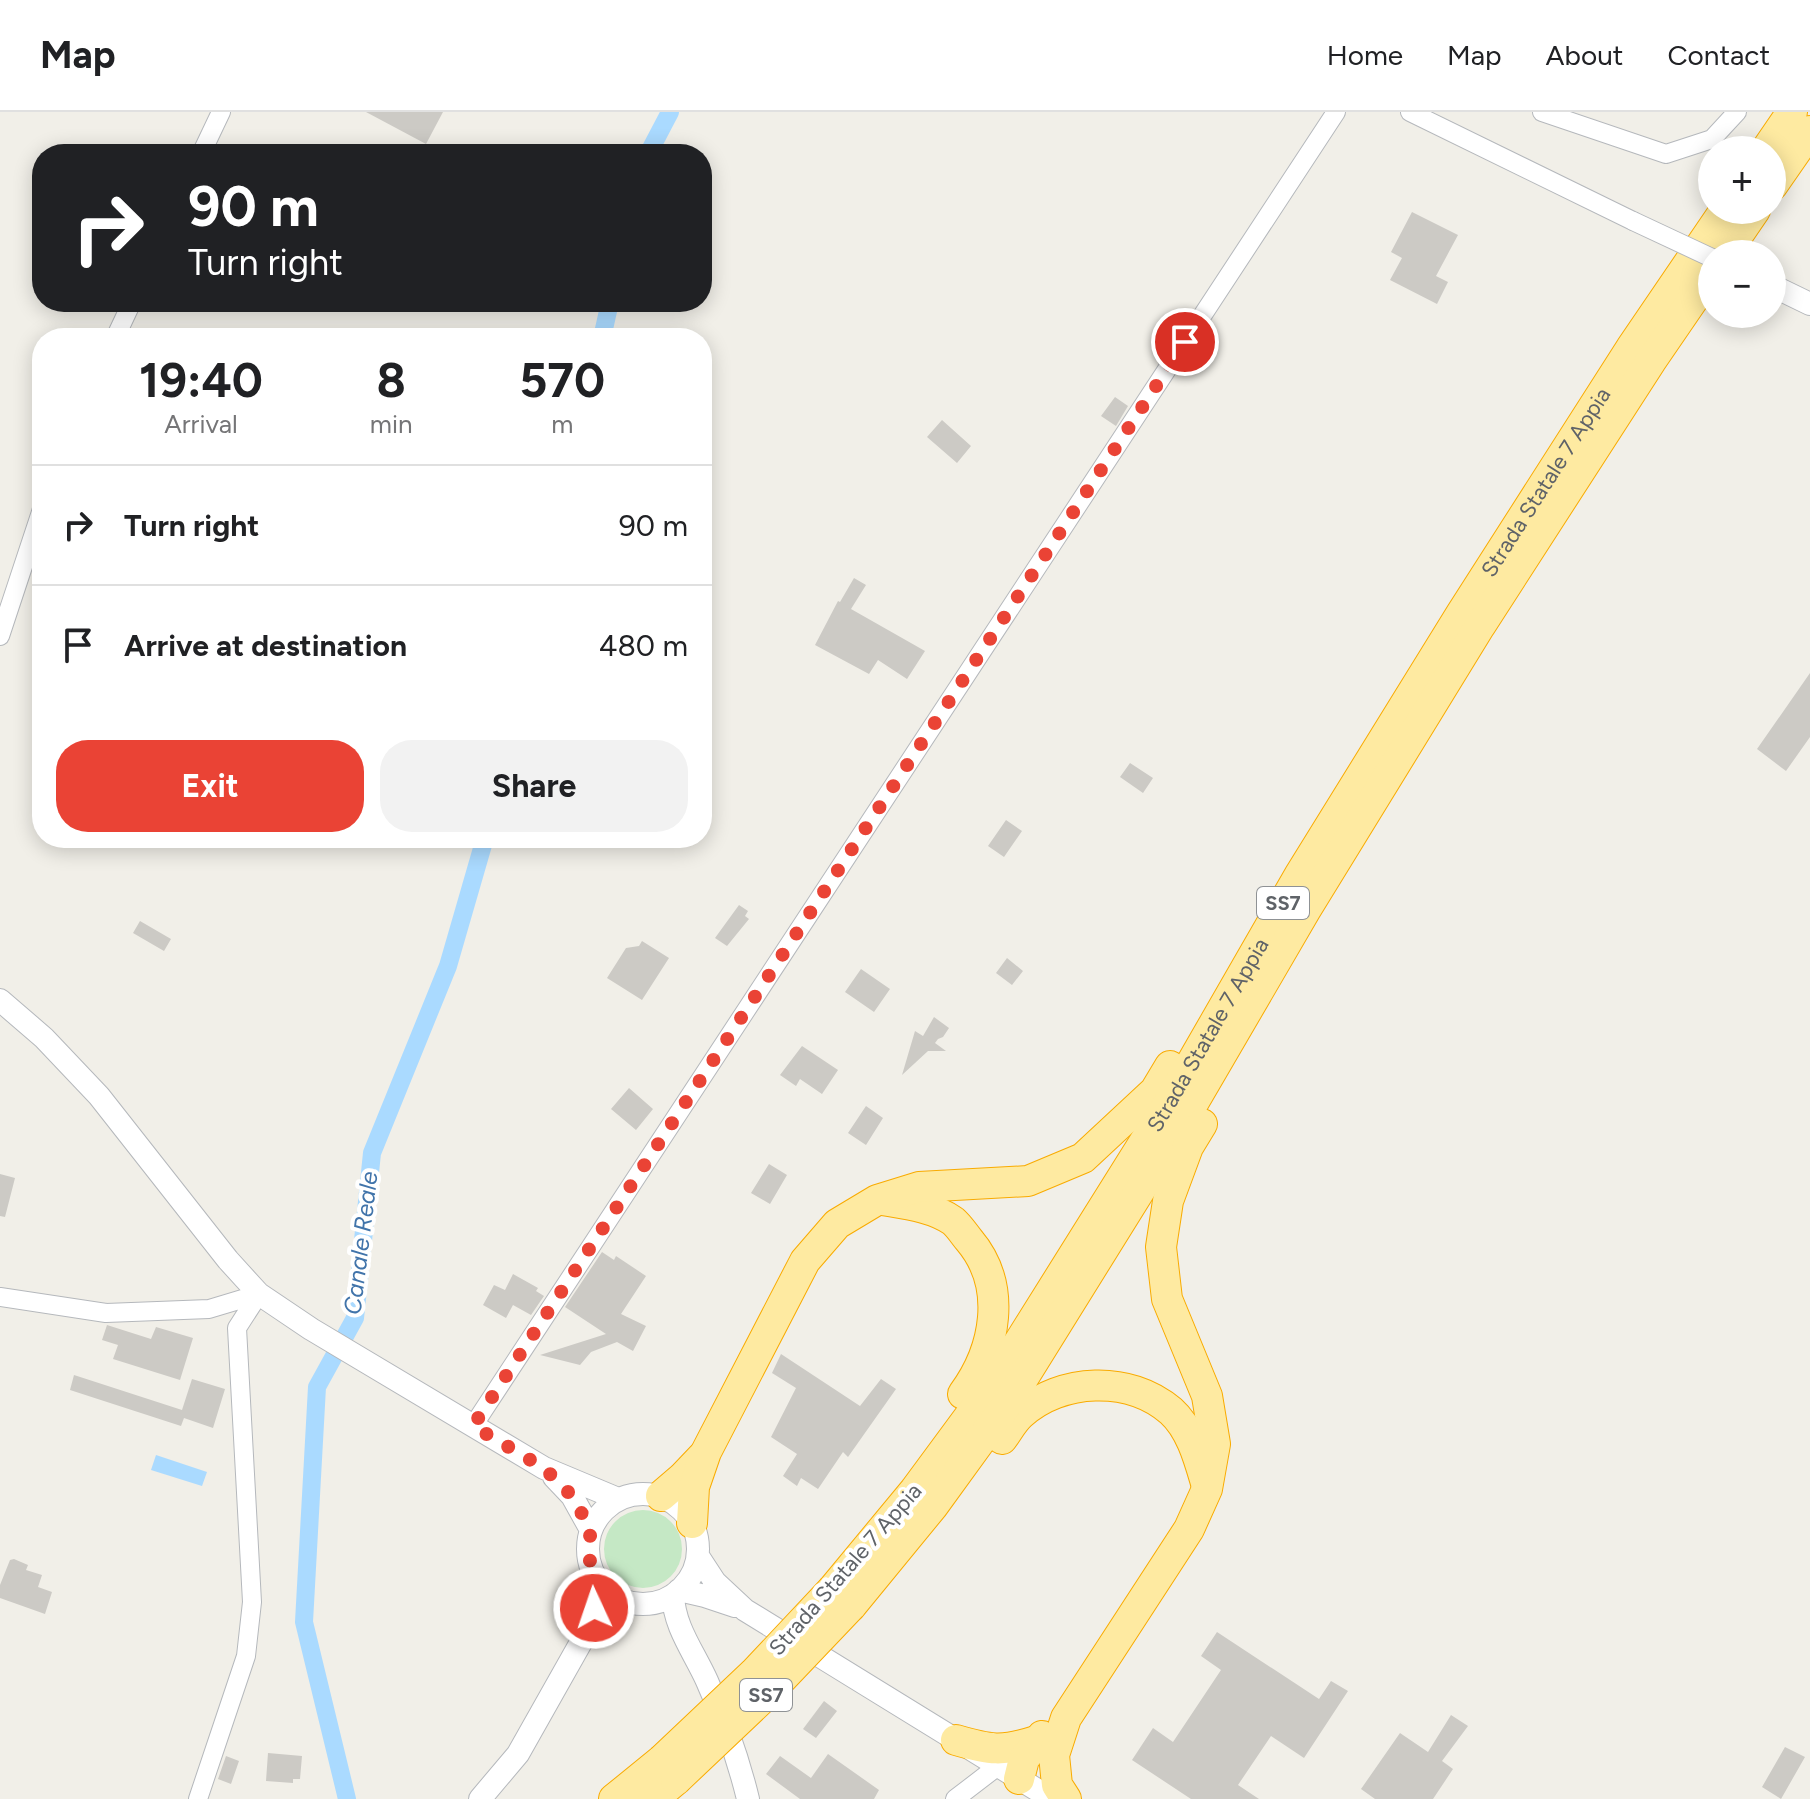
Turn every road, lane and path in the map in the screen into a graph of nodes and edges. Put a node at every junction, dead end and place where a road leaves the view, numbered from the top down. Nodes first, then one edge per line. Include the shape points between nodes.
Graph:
1 (221, 112) edge
2 (1336, 112) edge
3 (1410, 112) edge
4 (1542, 112) edge
5 (1737, 112) edge
6 (1792, 112) edge
7 (1810, 131) edge
8 (1776, 136) edge
9 (206, 144) edge
10 (1786, 166) edge
11 (1715, 224) edge
12 (1698, 251) edge
13 (1698, 292) edge
14 (1786, 293) edge
15 (1810, 304) edge
16 (32, 539) edge
17 (0, 636) edge
18 (1299, 876) junction
19 (1305, 911) junction
20 (0, 1000) edge
21 (877, 1200) junction
22 (259, 1294) junction
23 (0, 1297) edge
24 (473, 1426) junction
25 (706, 1452) junction
26 (544, 1468) junction
27 (1207, 1489) junction
28 (661, 1496) junction
29 (618, 1499) junction
30 (692, 1523) junction
31 (591, 1530) junction
32 (698, 1556) junction
33 (600, 1584) junction
34 (676, 1592) junction
35 (842, 1598) junction
36 (643, 1603) junction
37 (745, 1610) junction
38 (680, 1630) junction
39 (584, 1637) junction
40 (956, 1740) joint
41 (1023, 1758) junction
42 (669, 1770) junction
43 (198, 1799) edge
44 (480, 1799) edge
45 (614, 1799) edge
46 (653, 1799) edge
47 (748, 1799) edge
48 (955, 1799) edge
49 (1052, 1799) edge
50 (1066, 1799) edge

1 - 9 street
2 - 24 street
3 - 12 street, bridge
4 - 5 street via 1666,154 1712,139
6 - 8 highway
7 - 10 highway
11 - 18 highway, Strada Statale 7 Appia / SS7 via 1478,587
13 - 19 highway, Strada Statale 7 Appia / SS7 via 1480,626
14 - 15 street
16 - 17 street
18 - 21 highway via 1239,948 1155,1091 1083,1158 1028,1181 919,1187
18 - 35 highway, Strada Statale 7 Appia / SS7 via 1165,1109 991,1387
19 - 27 highway via 1272,1000 1188,1147 1168,1201 1161,1247 1167,1299 1207,1396 1215,1444
19 - 35 highway, Strada Statale 7 Appia / SS7 via 1178,1129 1007,1404 933,1506
20 - 22 street via 99,1096
21 - 25 highway via 837,1224 805,1261
21 - 35 highway via 917,1205 954,1221 982,1255 994,1298 992,1337 977,1375 901,1478
22 - 23 street via 209,1309 106,1313
22 - 24 street
22 - 43 street via 237,1328 252,1602 246,1656
24 - 26 street
25 - 28 highway
25 - 30 highway via 694,1487
26 - 29 street
26 - 31 street via 572,1496
27 - 35 highway via 1196,1447 1171,1411 1134,1391 1094,1384 1054,1393 1020,1415 946,1517
27 - 41 highway via 1189,1529 1066,1718
28 - 29 street via 646,1493
28 - 30 street
29 - 31 street via 597,1517
30 - 32 street
31 - 33 street via 588,1549
32 - 34 street
32 - 37 street via 715,1582
33 - 36 street via 622,1600
33 - 39 street
34 - 36 street
34 - 37 street
34 - 38 street via 673,1611
35 - 42 highway, Strada Statale 7 Appia / SS7, bridge via 754,1673
36 - 38 street
36 - 39 street via 605,1614
37 - 40 street
38 - 47 street via 706,1679
39 - 44 street via 518,1754
40 - 41 highway
41 - 48 street
41 - 49 street
41 - 50 highway
42 - 45 highway, Strada Statale 7 Appia / SS7
42 - 46 highway, Strada Statale 7 Appia / SS7

